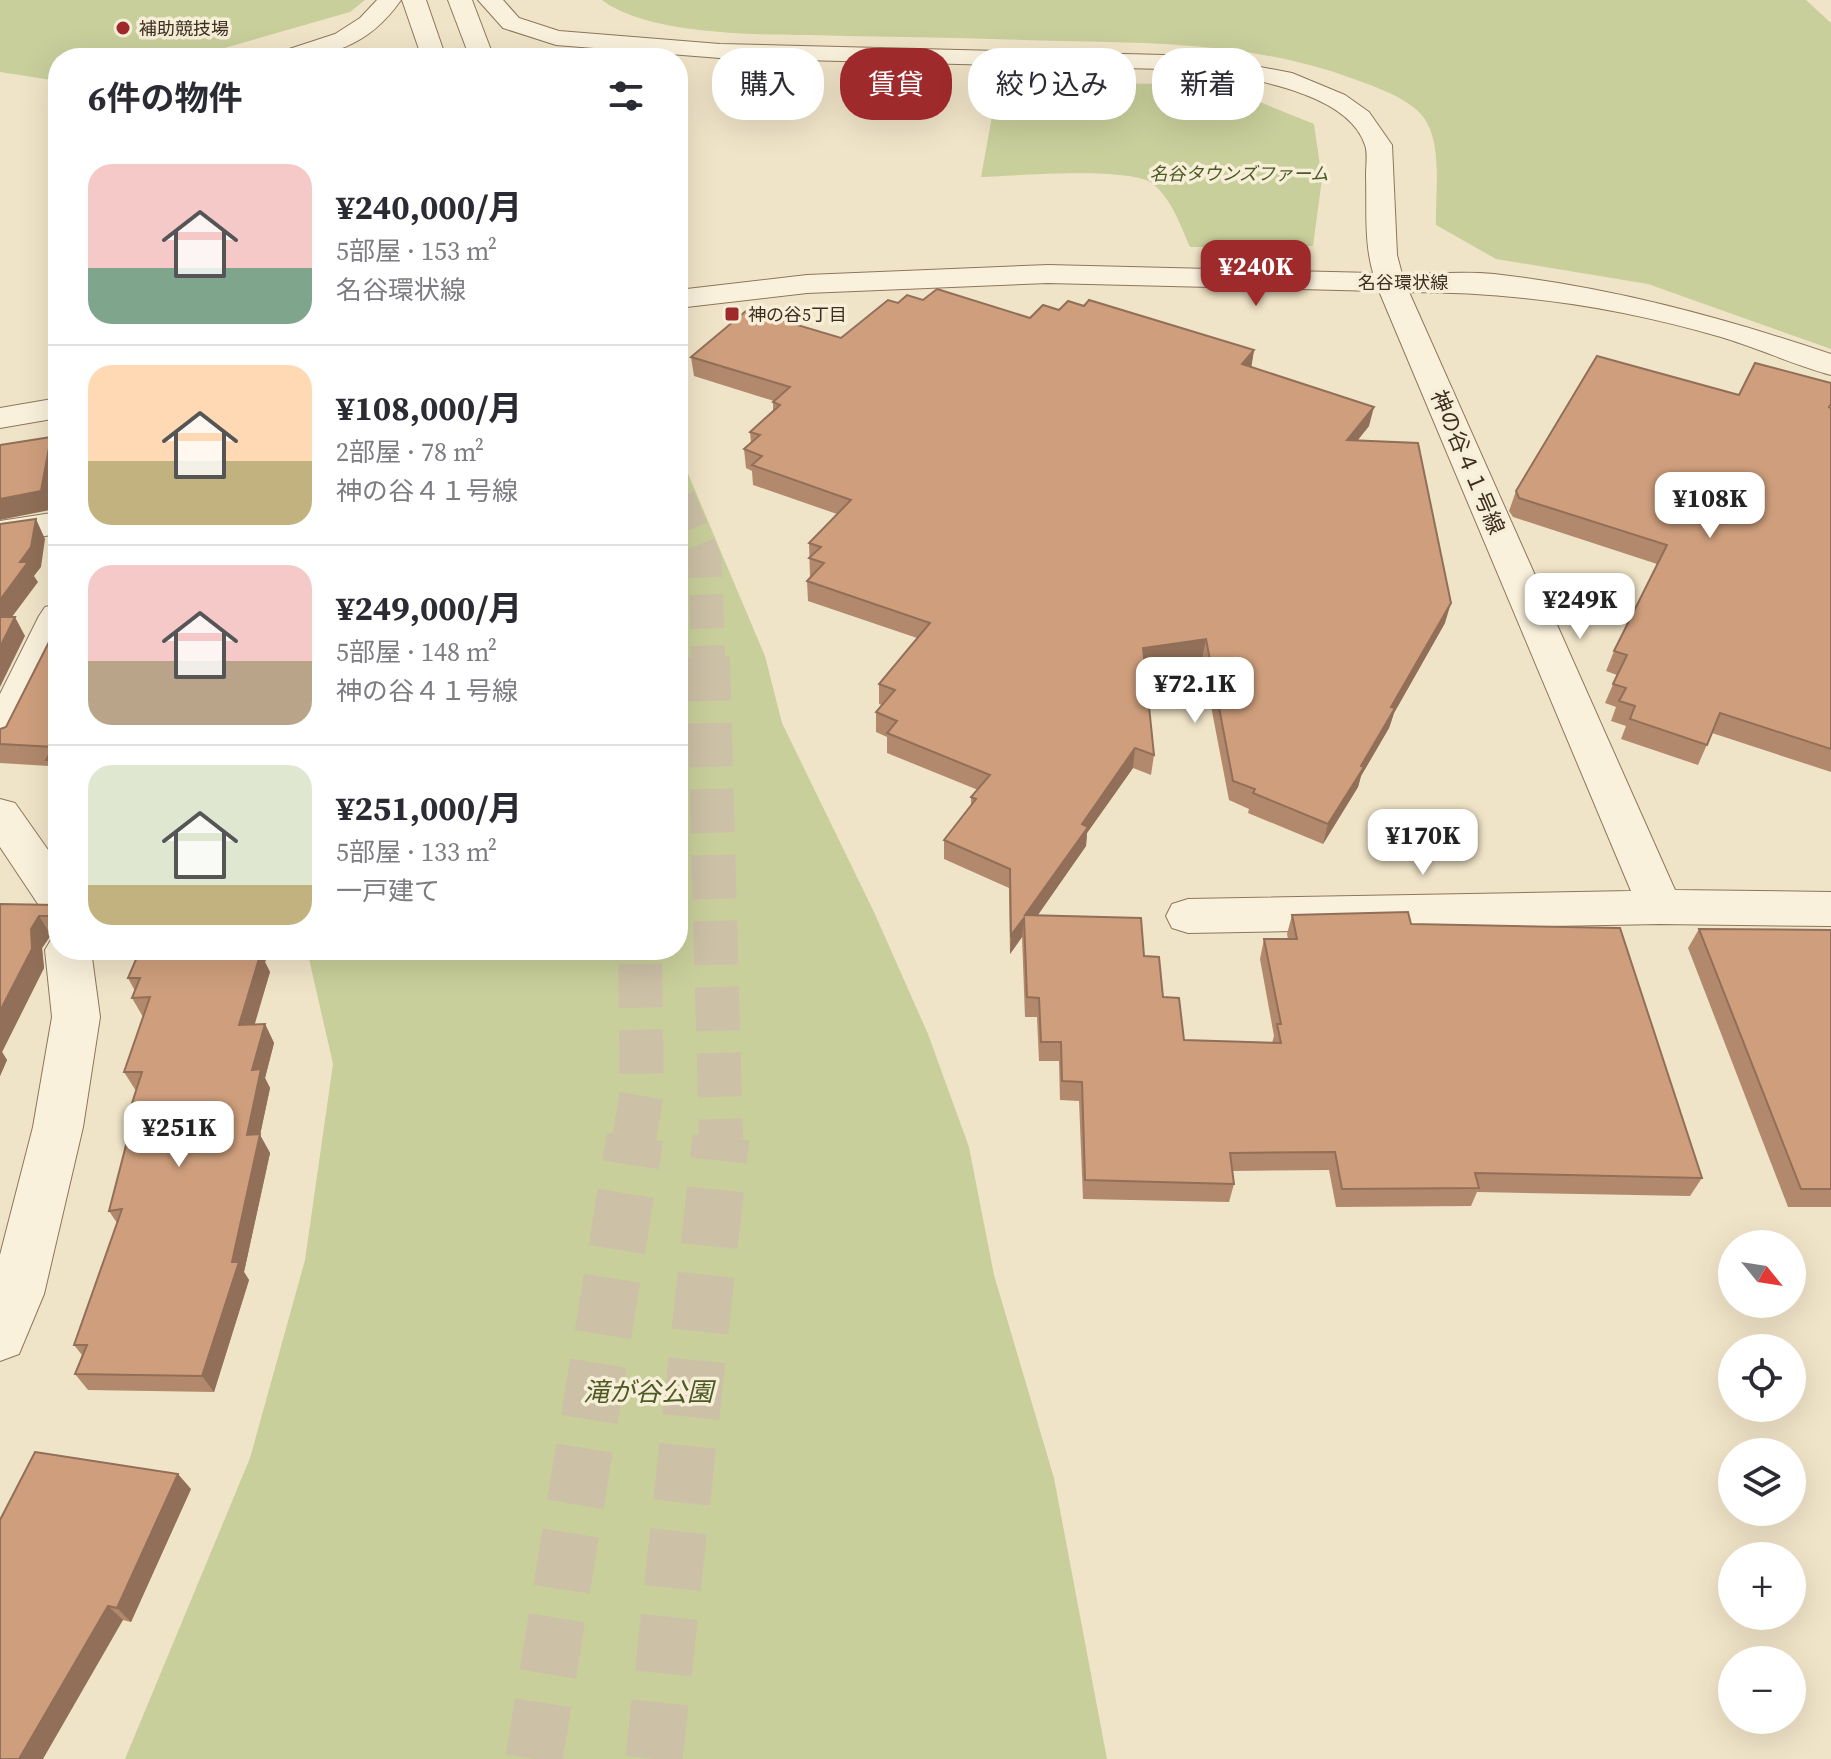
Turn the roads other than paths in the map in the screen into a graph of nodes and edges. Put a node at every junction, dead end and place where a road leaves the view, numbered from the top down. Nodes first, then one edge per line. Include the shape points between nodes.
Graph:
1 (389, 0) edge
2 (414, 0) edge
3 (460, 0) edge
4 (490, 0) edge
5 (320, 48) edge
6 (431, 48) edge
7 (478, 48) edge
8 (682, 48) edge
9 (688, 48) edge
10 (712, 50) edge
11 (712, 52) edge
12 (824, 54) edge
13 (688, 56) edge
14 (1390, 282) junction
15 (688, 298) edge
16 (1831, 365) edge
17 (48, 410) edge
18 (0, 418) edge
19 (48, 525) edge
20 (0, 532) edge
21 (48, 637) edge
22 (0, 735) edge
23 (0, 814) edge
24 (48, 884) edge
25 (1660, 907) junction
26 (1831, 909) edge
27 (1188, 916) dead end
28 (69, 960) edge
29 (0, 1336) edge

1 - 5 street via 360,32
2 - 6 street
3 - 7 street
4 - 8 street via 511,23 531,33
9 - 10 street
11 - 13 street
12 - 14 street, 神の谷４１号線 via 1203,63 1283,78 1336,100 1360,117 1379,145 1382,255
14 - 15 street, 名谷環状線 via 1048,274 807,284
14 - 16 street, 名谷環状線 via 1491,283 1609,300 1733,331
14 - 25 street, 神の谷４１号線
17 - 18 street
19 - 20 street
21 - 22 street
23 - 24 street
25 - 26 street
25 - 27 street
28 - 29 street via 76,1017 58,1127 17,1294

